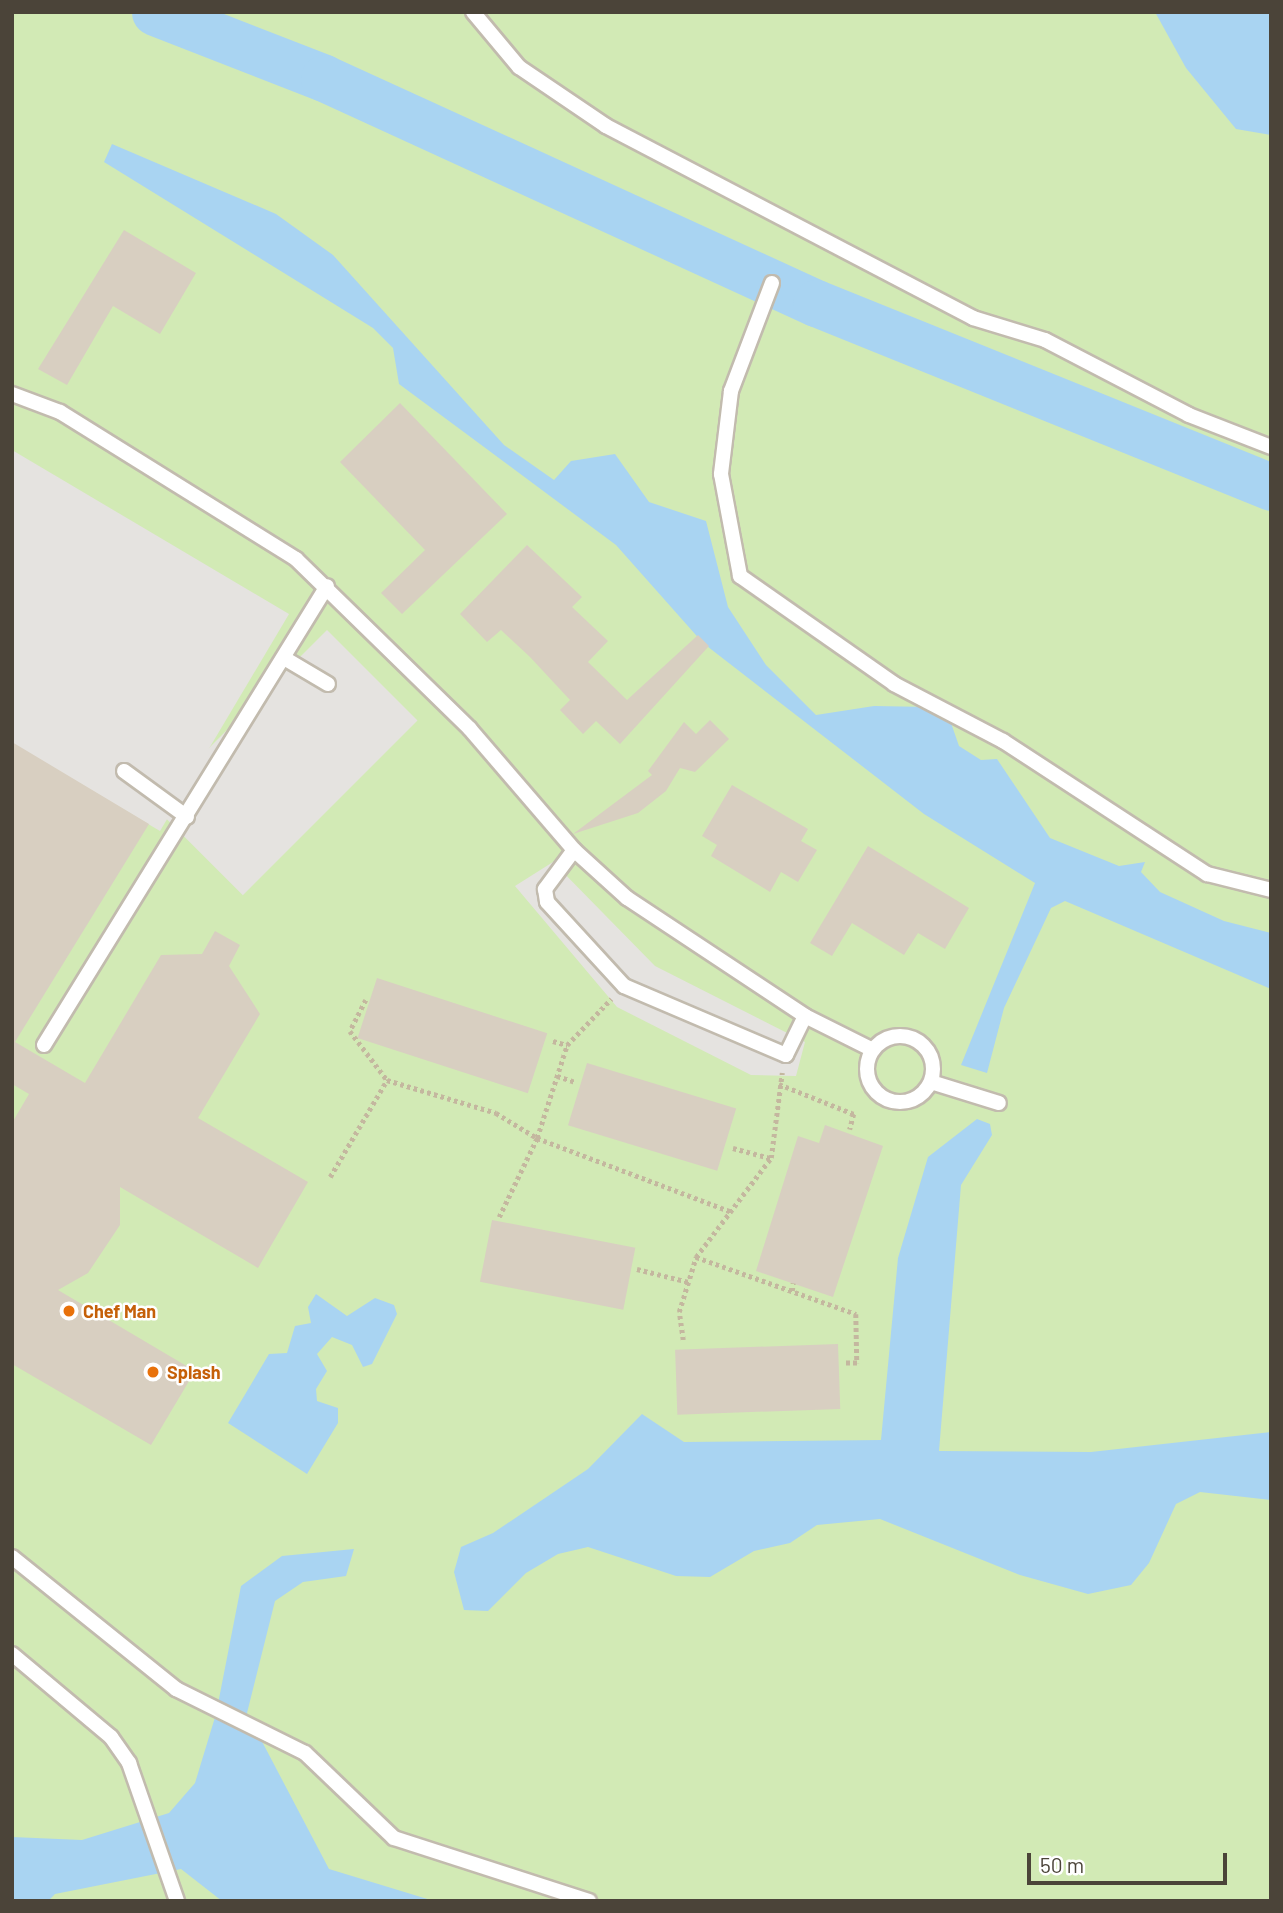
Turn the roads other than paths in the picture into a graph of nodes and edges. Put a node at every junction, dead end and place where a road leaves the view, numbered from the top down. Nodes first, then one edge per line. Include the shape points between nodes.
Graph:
1 (473, 12) edge
2 (772, 283) dead end
3 (12, 394) edge
4 (1271, 447) edge
5 (327, 586) junction
6 (284, 658) junction
7 (328, 684) dead end
8 (124, 771) dead end
9 (187, 817) junction
10 (574, 850) junction
11 (1271, 890) edge
12 (805, 1016) junction
13 (44, 1045) dead end
14 (873, 1050) junction
15 (931, 1082) junction
16 (999, 1103) dead end
17 (12, 1558) edge
18 (12, 1654) edge
19 (177, 1901) edge
20 (589, 1901) edge

1 - 4 lane via 519,67 606,126 973,318 1045,340 1189,415
2 - 11 lane via 731,391 720,474 740,576 894,684 1003,741 1207,874
3 - 5 lane via 60,412 281,547
5 - 6 lane
5 - 10 lane via 470,729
6 - 7 lane
6 - 9 lane
8 - 9 lane
9 - 13 lane
10 - 12 lane via 627,898
10 - 12 lane via 545,889 547,902 624,986 786,1055
12 - 14 lane
14 - 15 lane via 895,1036 920,1042 934,1064
14 - 15 lane via 867,1075 881,1097 906,1102
15 - 16 lane
17 - 20 lane via 176,1689 305,1753 394,1838
18 - 19 lane via 111,1737 129,1763

